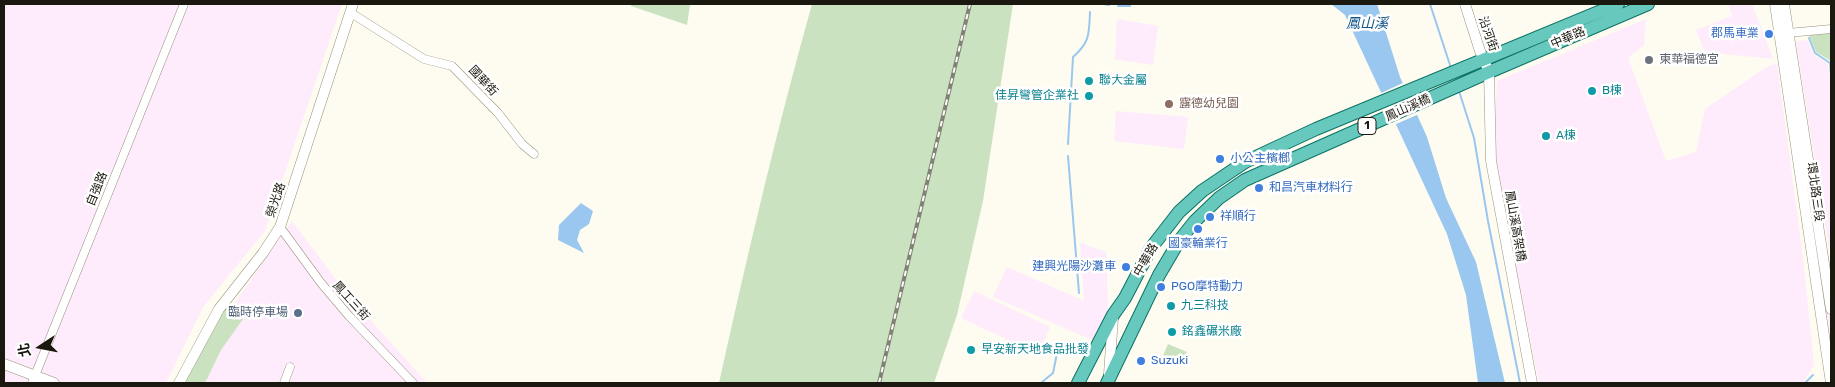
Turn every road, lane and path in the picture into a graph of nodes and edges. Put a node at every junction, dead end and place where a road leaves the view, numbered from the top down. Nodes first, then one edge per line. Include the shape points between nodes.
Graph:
1 (184, 4) edge
2 (1465, 4) edge
3 (1618, 4) edge
4 (1648, 4) edge
5 (1776, 4) edge
6 (1784, 4) edge
7 (352, 8) edge
8 (1831, 29) edge
9 (1788, 33) junction
10 (1484, 59) junction
11 (1489, 72) junction
12 (534, 154) dead end
13 (1246, 162) joint
14 (1246, 180) joint
15 (280, 227) junction
16 (1828, 260) edge
17 (1813, 263) junction
18 (1831, 309) edge
19 (1113, 315) junction
20 (4, 364) edge
21 (290, 367) dead end
22 (33, 380) edge
23 (1108, 382) edge
24 (54, 383) edge
25 (179, 383) edge
26 (284, 383) edge
27 (413, 383) edge
28 (1078, 383) edge
29 (1532, 383) edge
30 (1831, 383) edge

1 - 22 street, 自強路
2 - 10 street, 沿河街
3 - 10 main road, 中華路 / 1
4 - 11 main road, 中華路 / 1
5 - 17 street, 環北路三段
6 - 9 street, 環北路三段
7 - 12 street, 國華街 via 424,59 452,66
7 - 15 street, 榮光路
8 - 9 street
9 - 16 street, 環北路三段
10 - 11 street, 沿河街
10 - 13 main road, 鳳山溪橋 / 1
11 - 14 main road, 鳳山溪橋 / 1
11 - 29 street, 鳳山溪高架橋 via 1491,161
13 - 19 main road, 中華路 / 1 via 1179,212 1151,248
14 - 23 main road, 中華路 / 1 via 1219,198 1179,241 1159,275
15 - 25 street, 榮光路 via 219,309
15 - 27 street, 鳳工三街 via 343,310
16 - 17 street
16 - 18 street, 環北路三段
17 - 30 street, 環北路三段
19 - 23 street
19 - 28 main road, 中華路 / 1
20 - 22 street
21 - 26 street
22 - 24 street

